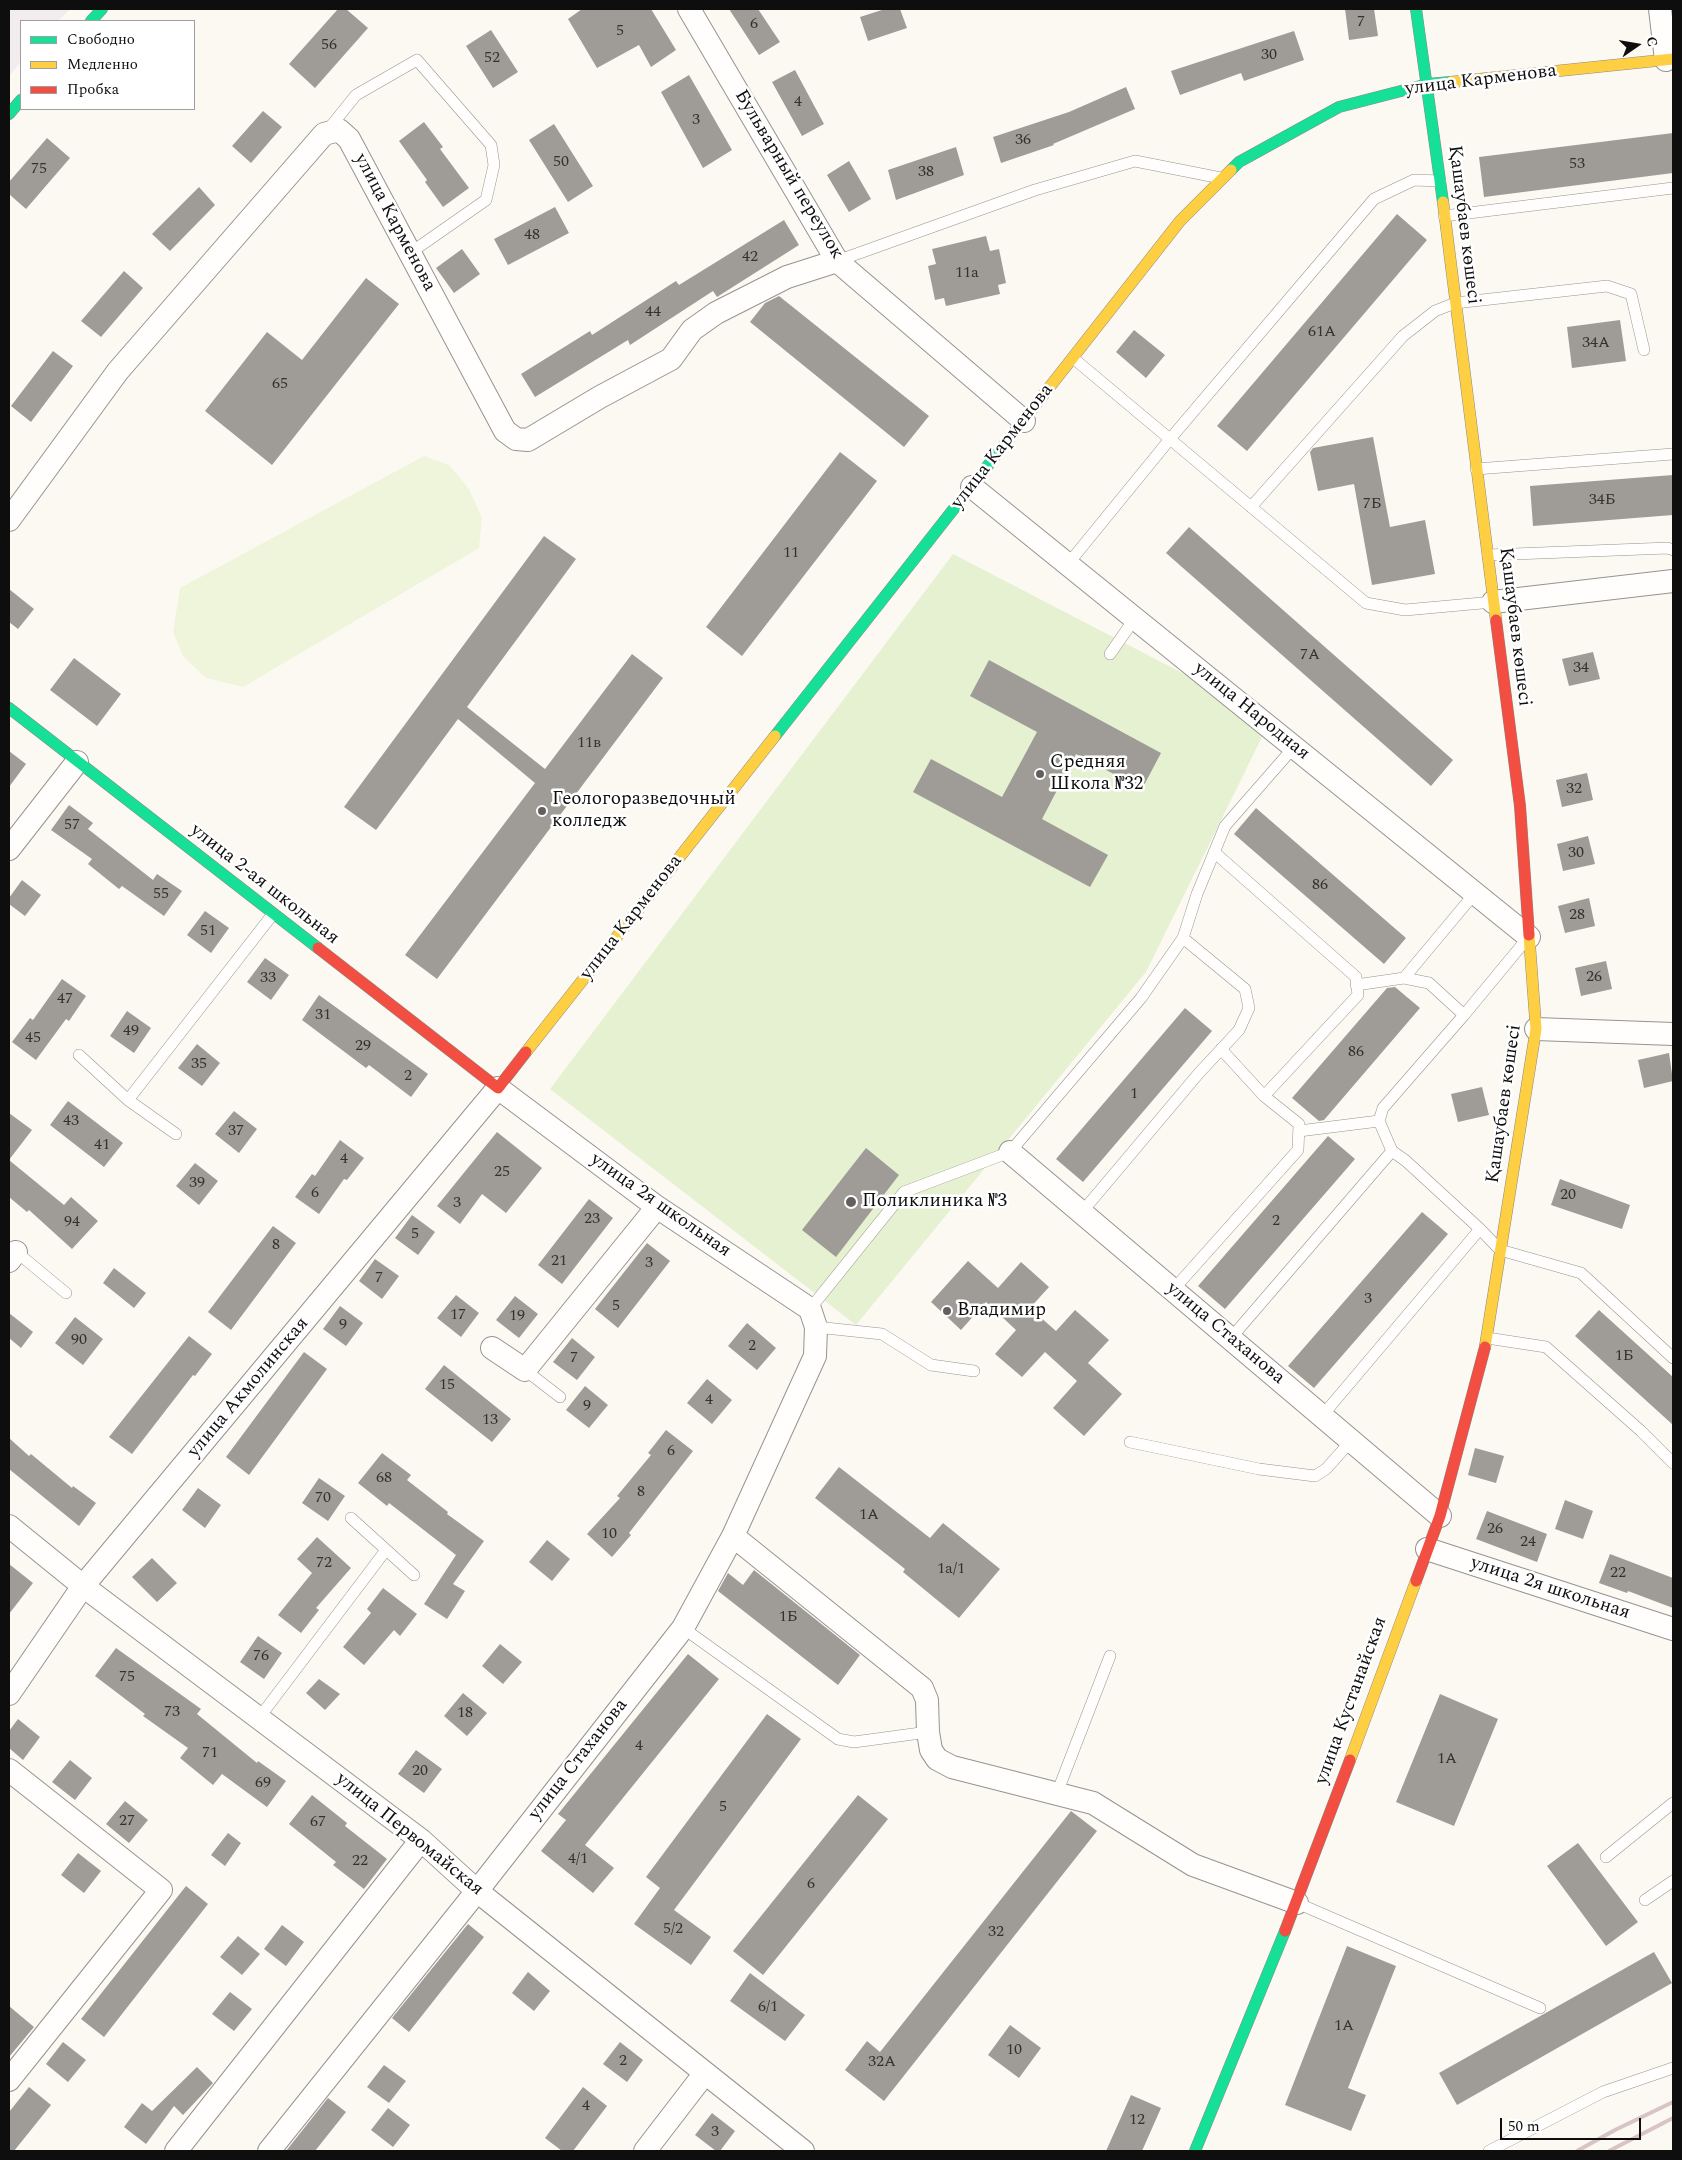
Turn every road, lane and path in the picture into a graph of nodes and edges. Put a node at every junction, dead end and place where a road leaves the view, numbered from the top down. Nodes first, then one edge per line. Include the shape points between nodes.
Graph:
1 (102, 9) edge
2 (689, 9) edge
3 (1416, 9) edge
4 (1660, 9) edge
5 (92, 20) edge
6 (1670, 59) edge
7 (1428, 84) junction
8 (20, 101) edge
9 (9, 114) edge
10 (324, 134) junction
11 (1222, 178) junction
12 (1440, 181) junction
13 (1673, 188) edge
14 (1444, 216) junction
15 (410, 253) junction
16 (837, 261) junction
17 (1455, 303) junction
18 (1644, 350) dead end
19 (1073, 358) junction
20 (1024, 421) junction
21 (1170, 439) junction
22 (1673, 454) edge
23 (1476, 469) junction
24 (972, 487) junction
25 (1251, 507) junction
26 (9, 520) edge
27 (1673, 550) edge
28 (1487, 555) junction
29 (1068, 564) junction
30 (1673, 581) edge
31 (1493, 602) junction
32 (1135, 618) junction
33 (1110, 654) dead end
34 (9, 708) edge
35 (1294, 746) junction
36 (77, 762) junction
37 (9, 849) edge
38 (1214, 852) junction
39 (1475, 893) junction
40 (272, 914) junction
41 (1529, 937) junction
42 (1183, 938) junction
43 (1404, 978) junction
44 (1356, 985) junction
45 (1464, 1015) junction
46 (1536, 1028) junction
47 (1673, 1034) edge
48 (1221, 1049) junction
49 (78, 1054) dead end
50 (498, 1088) junction
51 (1264, 1096) junction
52 (128, 1100) junction
53 (1379, 1121) junction
54 (1299, 1131) junction
55 (176, 1134) dead end
56 (1392, 1151) junction
57 (1010, 1152) junction
58 (657, 1207) junction
59 (1082, 1212) junction
60 (1480, 1230) junction
61 (1500, 1250) junction
62 (11, 1253) edge
63 (1174, 1290) junction
64 (66, 1294) dead end
65 (813, 1318) junction
66 (1231, 1338) junction
67 (1487, 1338) junction
68 (492, 1348) dead end
69 (1673, 1358) edge
70 (525, 1370) junction
71 (974, 1371) dead end
72 (560, 1397) dead end
73 (1322, 1416) junction
74 (1352, 1441) junction
75 (1130, 1442) dead end
76 (1673, 1463) edge
77 (1440, 1516) junction
78 (351, 1518) dead end
79 (9, 1526) edge
80 (732, 1536) junction
81 (1427, 1549) junction
82 (386, 1550) junction
83 (414, 1575) dead end
84 (83, 1586) junction
85 (683, 1628) junction
86 (1673, 1629) edge
87 (1110, 1656) dead end
88 (9, 1694) edge
89 (259, 1718) junction
90 (928, 1732) junction
91 (9, 1770) edge
92 (1057, 1793) junction
93 (1673, 1803) edge
94 (421, 1840) junction
95 (1606, 1856) dead end
96 (1673, 1881) edge
97 (478, 1891) junction
98 (1645, 1900) dead end
99 (1297, 1903) junction
100 (1540, 2008) dead end
101 (1673, 2068) edge
102 (705, 2073) junction
103 (9, 2080) edge
104 (176, 2151) edge
105 (269, 2151) edge
106 (645, 2151) edge
107 (803, 2151) edge
108 (1195, 2151) edge
109 (1489, 2151) edge

1 - 5 street
2 - 16 street, Бульварный переулок
3 - 7 street, Қашаубаев көшесі
4 - 6 street, улица Карменова
6 - 7 street, улица Карменова
7 - 11 street, улица Карменова via 1339,107 1239,162
7 - 12 street, Қашаубаев көшесі
8 - 9 street
10 - 15 street, улица Карменова via 339,130 349,139
10 - 15 lane via 356,95 417,60 491,145 494,165 486,200
10 - 26 street via 118,370
11 - 16 lane via 1135,161 1035,190
11 - 19 street, улица Карменова via 1180,221
12 - 14 street, Қашаубаев көшесі
12 - 21 lane via 1414,180 1374,199
13 - 14 lane
14 - 17 street, Қашаубаев көшесі
15 - 16 street, улица Карменова via 505,431 516,439 528,440 670,359 692,330 716,313 787,277
16 - 20 street, Бульварный переулок
17 - 18 lane via 1607,286 1631,294
17 - 23 street, Қашаубаев көшесі
17 - 25 lane via 1435,312 1404,336
19 - 20 street, улица Карменова
19 - 21 lane
20 - 24 street, улица Карменова
21 - 25 lane
21 - 29 lane
22 - 23 lane
23 - 28 street, Қашаубаев көшесі
24 - 29 street, улица Народная
24 - 50 street, улица Карменова
25 - 31 lane via 1366,603 1404,610
27 - 28 lane
28 - 31 street, Қашаубаев көшесі
29 - 32 street, улица Народная
30 - 31 street
31 - 41 street, Қашаубаев көшесі via 1520,806
32 - 33 lane
32 - 35 street, улица Народная
34 - 36 street, улица 2-ая школьная
35 - 38 lane via 1225,826
35 - 39 street, улица Народная
36 - 37 street
36 - 40 street, улица 2-ая школьная
38 - 42 lane
38 - 44 lane via 1356,977
39 - 41 street, улица Народная
39 - 43 lane
40 - 50 street, улица 2-ая школьная
40 - 52 lane
41 - 45 lane
41 - 46 street, Қашаубаев көшесі
42 - 48 lane via 1245,989 1249,1008 1239,1030
42 - 57 lane via 1141,998
43 - 44 lane
43 - 45 lane via 1429,983
44 - 51 lane via 1358,995
45 - 53 lane via 1383,1108
46 - 47 street
46 - 61 street, Қашаубаев көшесі
48 - 51 lane
48 - 59 lane
49 - 52 lane
50 - 58 street, улица 2я школьная
50 - 84 street, улица Акмолинская
51 - 54 lane via 1299,1124
52 - 55 lane
53 - 54 lane
53 - 56 lane
54 - 63 lane via 1298,1150
56 - 60 lane
56 - 66 lane
57 - 59 street, улица Стаханова
57 - 65 lane via 904,1192
58 - 65 street, улица 2я школьная
58 - 70 street
59 - 63 street, улица Стаханова
60 - 61 lane
60 - 73 lane
61 - 67 street, улица Кустанайская
61 - 69 lane via 1581,1273
62 - 64 lane
63 - 66 street, улица Стаханова
65 - 71 lane via 882,1334 930,1365
65 - 80 street, улица Стаханова via 814,1356
66 - 73 street, улица Стаханова
67 - 76 lane via 1546,1347
67 - 77 street, улица Кустанайская
68 - 70 street
70 - 72 lane
73 - 74 street, улица Стаханова
74 - 75 lane via 1315,1476 1259,1469
74 - 77 street, улица Стаханова
77 - 81 street, улица Кустанайская
78 - 82 lane
79 - 84 street, улица Первомайская
80 - 85 street, улица Стаханова
80 - 90 street via 922,1688 927,1700
81 - 86 street, улица 2я школьная
81 - 99 street, улица Кустанайская
82 - 83 lane
82 - 89 lane
84 - 88 street, улица Акмолинская
84 - 89 street, улица Первомайская
85 - 90 lane via 838,1739 854,1742
85 - 97 street, улица Стаханова
87 - 92 lane
89 - 94 street, улица Первомайская
90 - 92 street via 931,1750 937,1759 952,1767
91 - 103 street via 161,1890
92 - 99 street via 1093,1803 1193,1865
93 - 95 lane
94 - 97 street, улица Первомайская
94 - 104 street
96 - 98 lane
97 - 102 street, улица Первомайская
97 - 105 street, улица Стаханова
99 - 100 lane
99 - 108 street, улица Кустанайская
101 - 109 lane via 1603,2092
102 - 106 street
102 - 107 street, улица Первомайская

